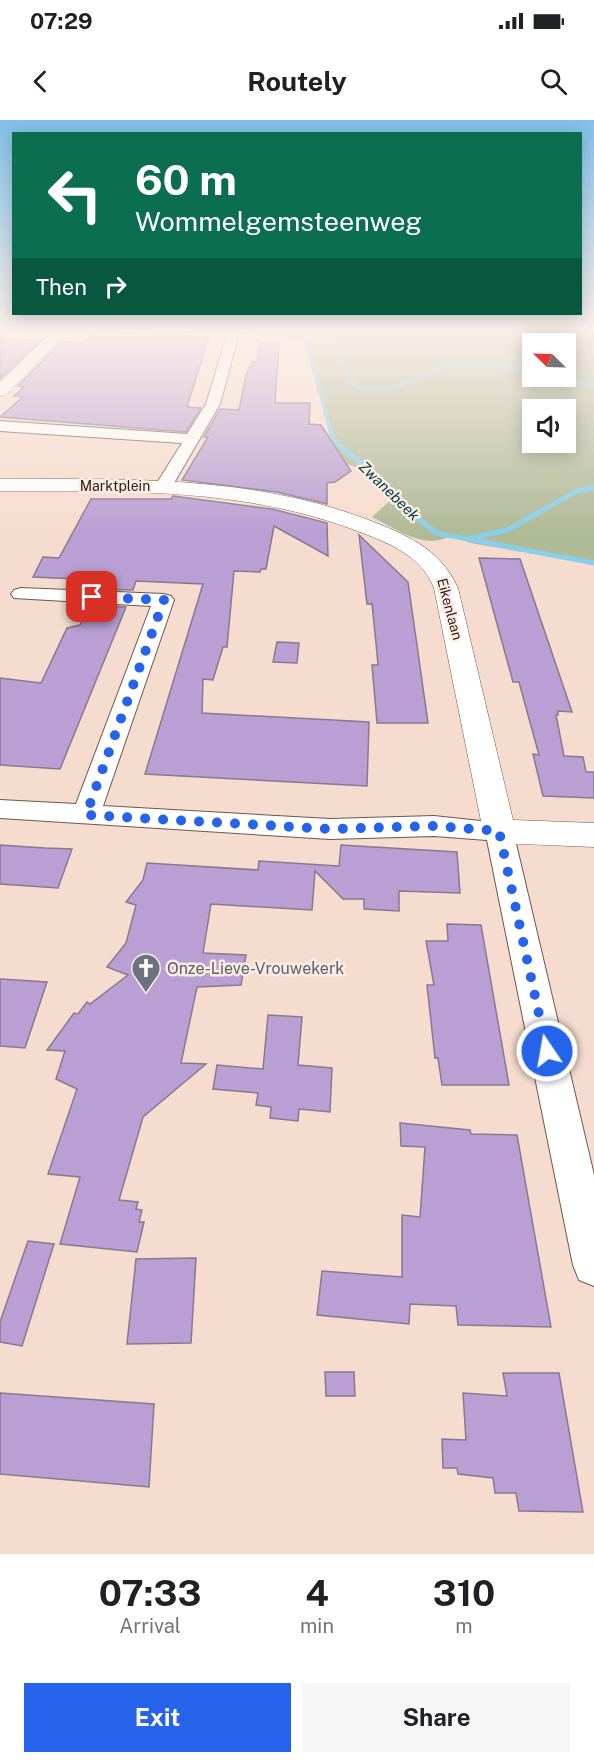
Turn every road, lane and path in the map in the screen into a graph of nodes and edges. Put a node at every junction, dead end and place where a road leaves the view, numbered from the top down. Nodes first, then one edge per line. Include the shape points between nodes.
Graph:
1 (215, 398) edge
2 (0, 426) edge
3 (192, 439) junction
4 (0, 485) edge
5 (164, 486) junction
6 (21, 594) dead end
7 (0, 809) edge
8 (86, 815) junction
9 (499, 831) junction
10 (594, 835) edge
11 (594, 1265) edge

1 - 3 street, Marktplein
2 - 3 street
3 - 5 street, Marktplein
4 - 5 street, Marktplein
5 - 9 street, Eikenlaan via 252,494 317,507 410,546 434,564 441,572 451,608
6 - 8 street via 164,600
7 - 8 street
8 - 9 street via 330,829 434,826
9 - 10 street
9 - 11 street

